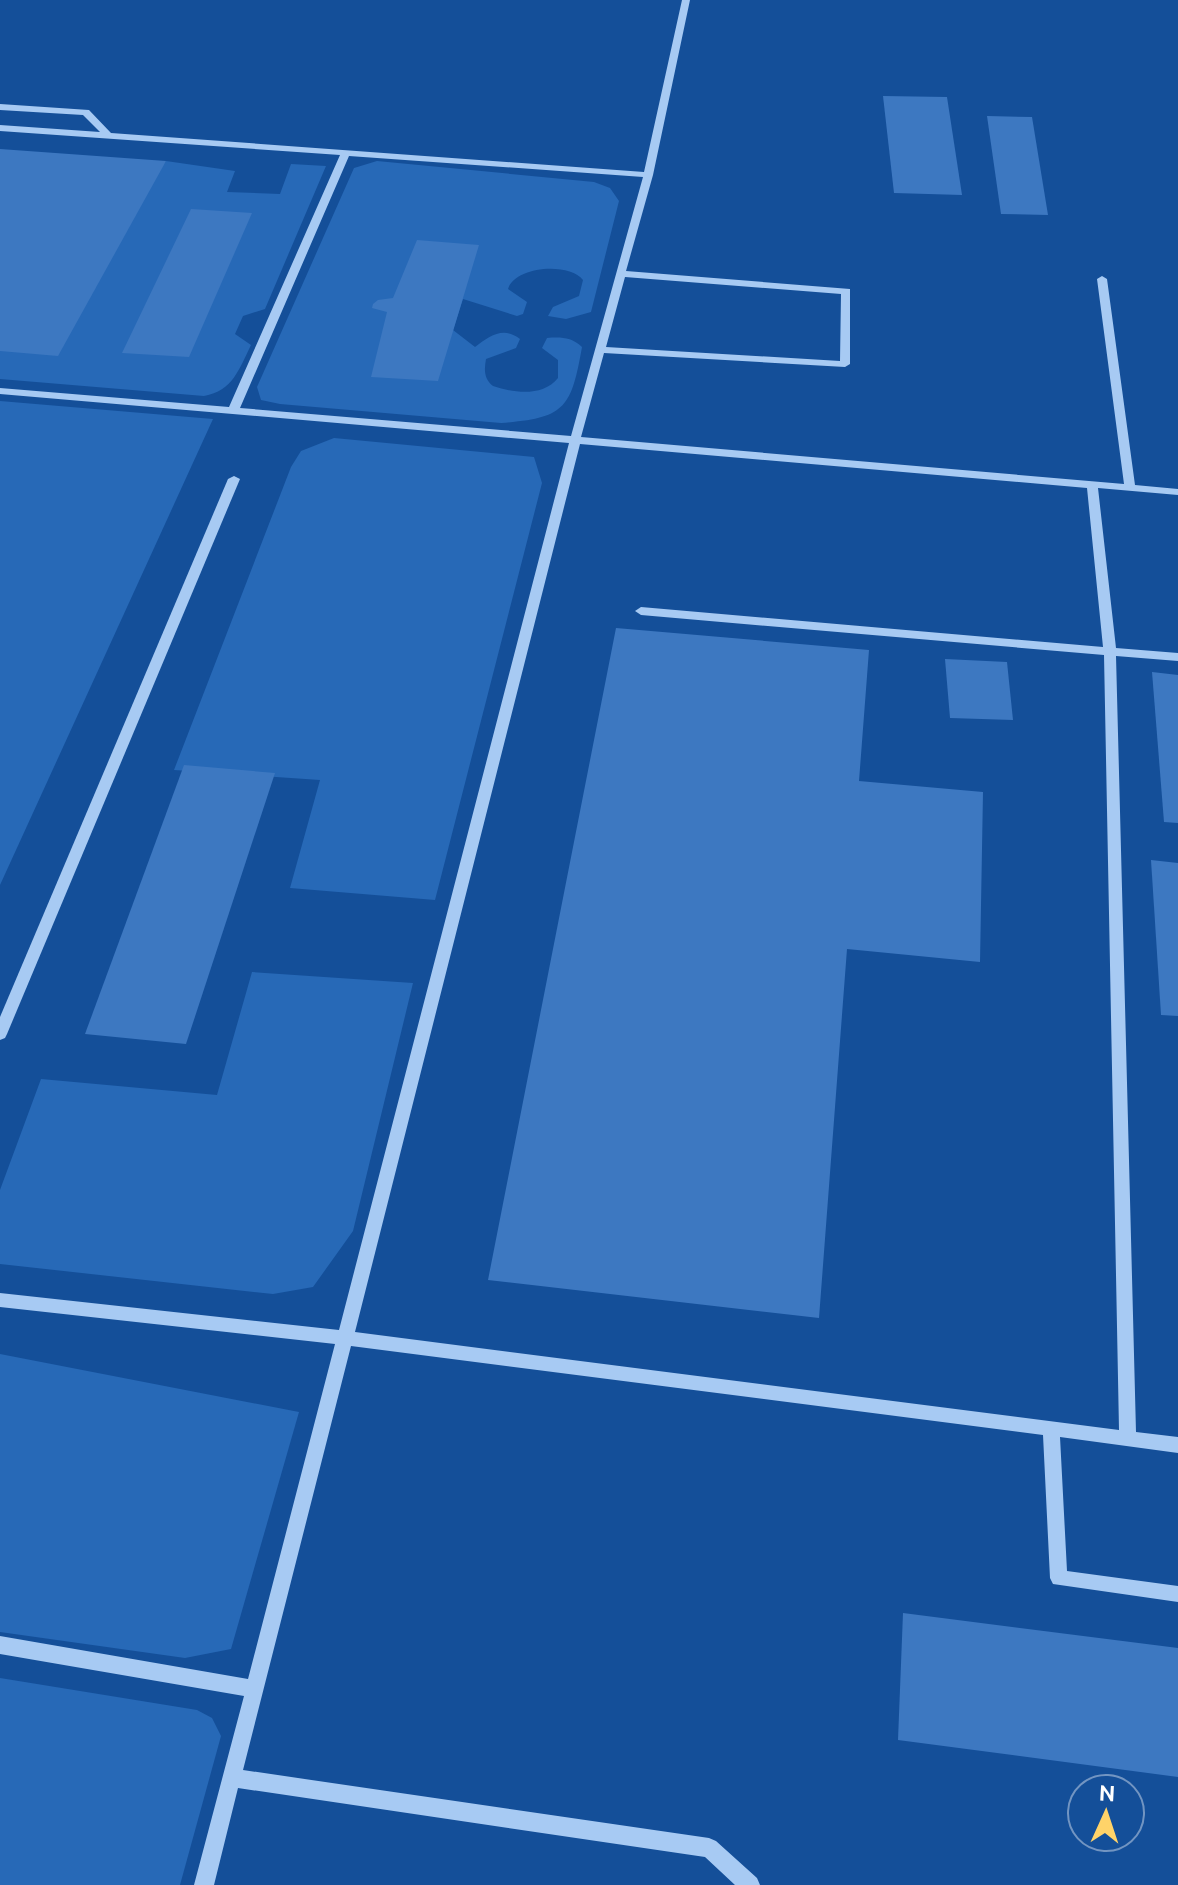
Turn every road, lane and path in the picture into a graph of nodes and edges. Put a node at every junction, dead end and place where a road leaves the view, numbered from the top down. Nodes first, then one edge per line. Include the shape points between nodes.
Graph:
1 (686, 0) edge
2 (0, 107) edge
3 (0, 128) edge
4 (108, 136) junction
5 (345, 154) junction
6 (648, 175) junction
7 (620, 274) junction
8 (1102, 279) dead end
9 (599, 350) junction
10 (0, 391) edge
11 (233, 411) junction
12 (575, 440) junction
13 (234, 479) dead end
14 (1092, 486) junction
15 (1130, 489) junction
16 (1178, 492) edge
17 (641, 611) dead end
18 (1110, 651) junction
19 (1178, 657) edge
20 (0, 1034) edge
21 (0, 1300) edge
22 (345, 1338) junction
23 (1051, 1429) junction
24 (1128, 1439) junction
25 (1178, 1445) edge
26 (1178, 1594) edge
27 (0, 1645) edge
28 (255, 1689) junction
29 (232, 1778) junction
30 (204, 1885) edge
31 (750, 1885) edge

1 - 6 lane
2 - 4 lane via 86,112
3 - 4 lane
4 - 5 lane
5 - 6 lane
5 - 11 lane
6 - 7 lane
7 - 9 lane
7 - 9 lane via 846,291 845,364
8 - 15 lane
9 - 12 lane
10 - 11 lane
11 - 12 lane
12 - 14 lane
12 - 22 lane
13 - 20 lane
14 - 15 lane
14 - 18 lane
15 - 16 lane
17 - 18 lane
18 - 19 lane
18 - 24 lane
21 - 22 lane
22 - 23 lane
22 - 28 lane
23 - 24 lane
23 - 26 lane via 1059,1578
24 - 25 lane
27 - 28 lane
28 - 29 lane
29 - 30 lane
29 - 31 lane via 709,1848

